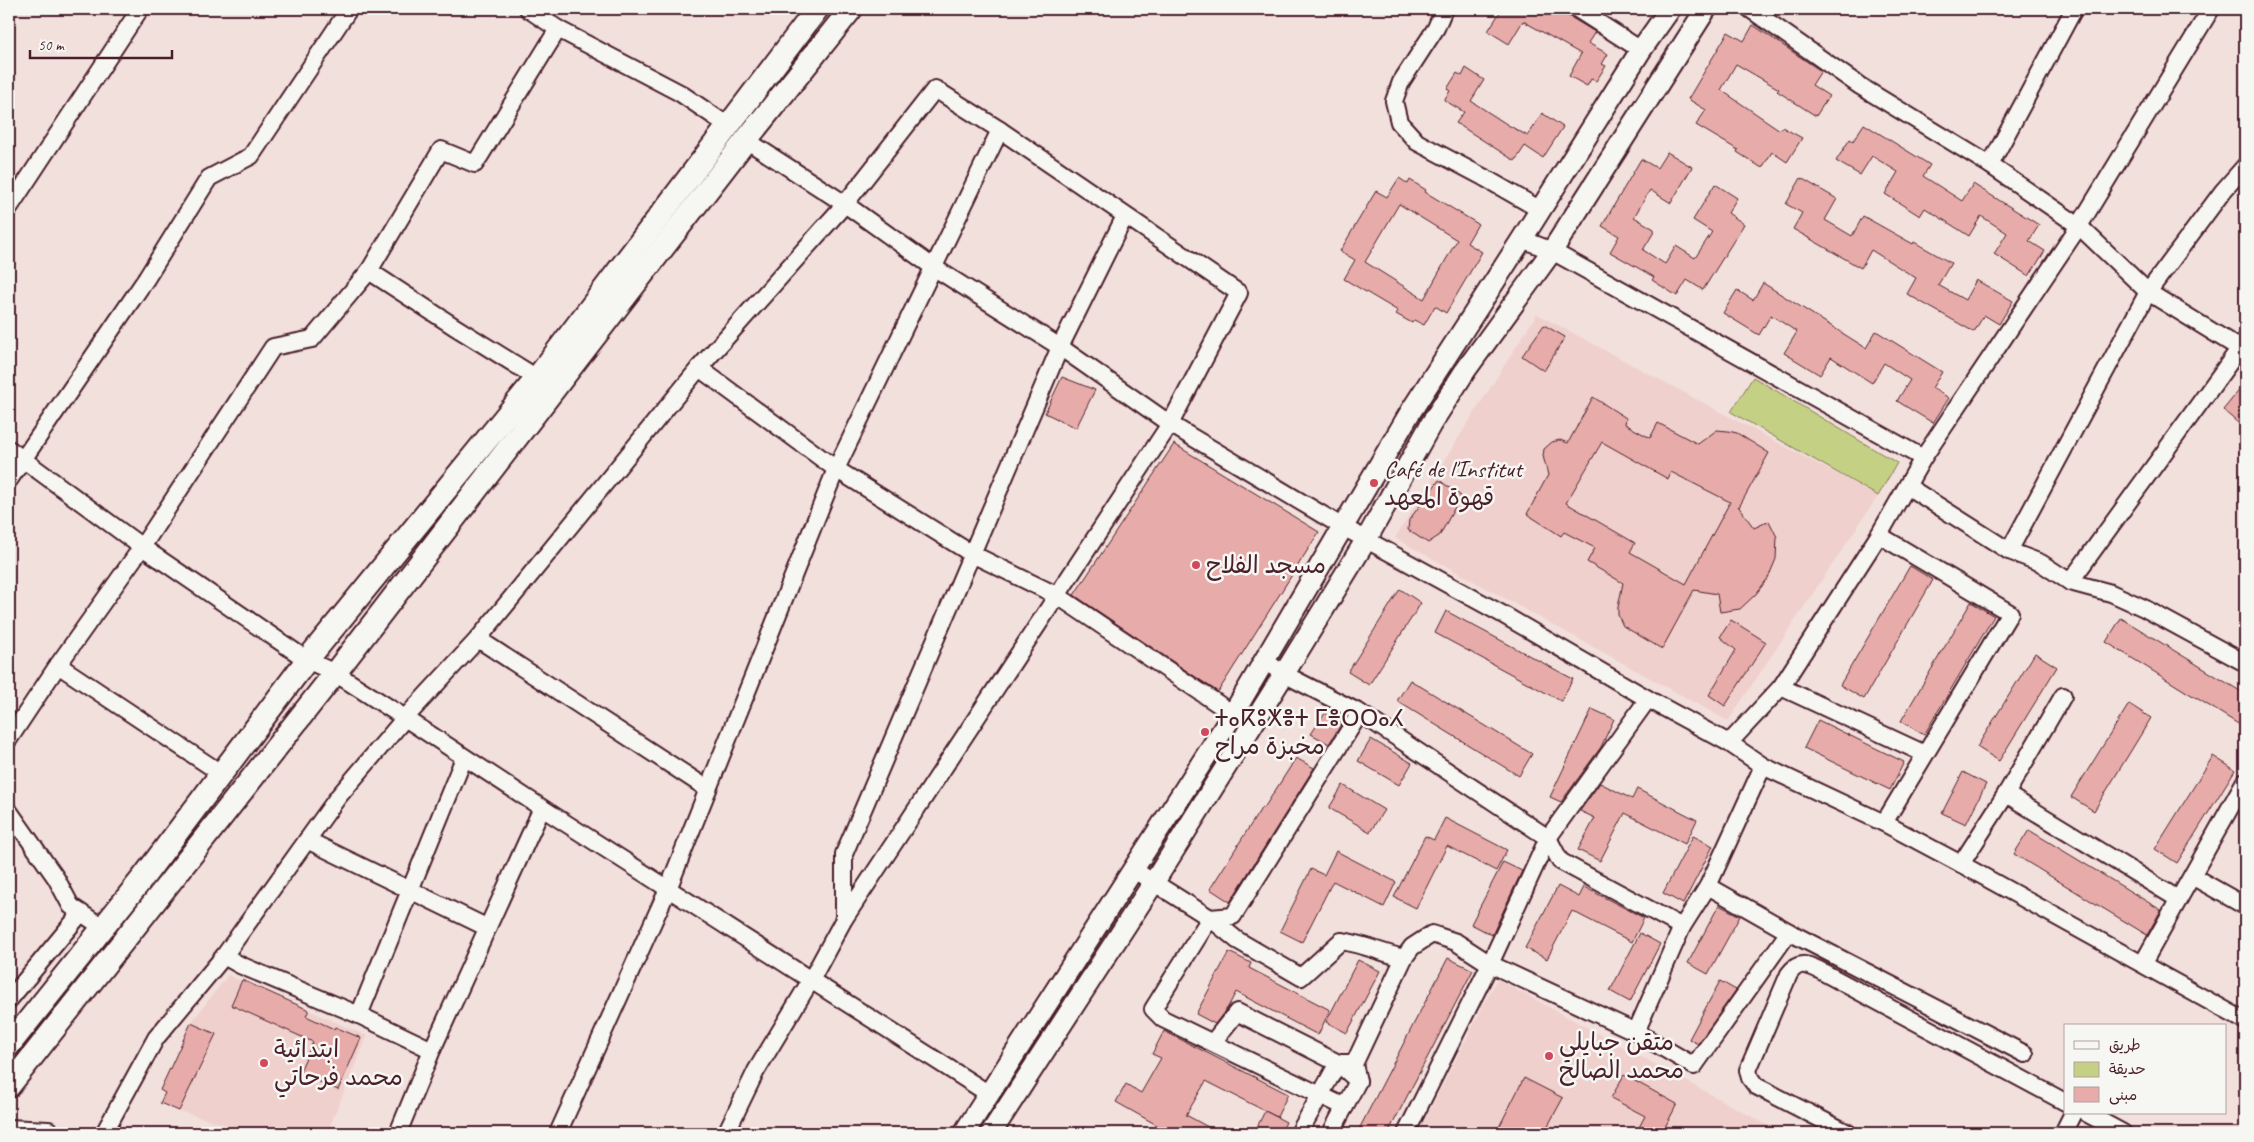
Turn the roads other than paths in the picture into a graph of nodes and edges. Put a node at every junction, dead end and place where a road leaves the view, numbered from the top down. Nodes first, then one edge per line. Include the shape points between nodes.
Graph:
1 (349, 9) edge
2 (528, 9) edge
3 (851, 9) edge
4 (1444, 9) edge
5 (1577, 9) edge
6 (1670, 9) edge
7 (1706, 9) edge
8 (1750, 9) edge
9 (2074, 9) edge
10 (2211, 9) edge
11 (813, 10) edge
12 (134, 11) edge
13 (558, 29) junction
14 (1641, 50) junction
15 (727, 125) junction
16 (1000, 130) junction
17 (746, 140) junction
18 (1990, 165) junction
19 (2245, 166) edge
20 (846, 204) junction
21 (9, 208) edge
22 (1539, 210) junction
23 (1126, 216) junction
24 (2079, 226) junction
25 (1522, 239) junction
26 (1552, 251) junction
27 (933, 267) junction
28 (369, 271) junction
29 (2148, 292) junction
30 (2242, 345) edge
31 (1060, 347) junction
32 (699, 368) junction
33 (537, 378) junction
34 (1411, 411) junction
35 (1170, 424) junction
36 (1430, 424) junction
37 (9, 449) edge
38 (1923, 458) junction
39 (23, 459) junction
40 (836, 469) junction
41 (9, 480) edge
42 (1907, 486) junction
43 (1342, 527) junction
44 (1879, 535) junction
45 (1366, 540) junction
46 (142, 547) junction
47 (2009, 551) junction
48 (972, 554) junction
49 (2070, 582) junction
50 (1058, 596) junction
51 (478, 639) junction
52 (306, 660) junction
53 (1263, 660) junction
54 (2245, 663) edge
55 (58, 665) junction
56 (334, 673) junction
57 (1284, 674) junction
58 (1781, 687) junction
59 (2063, 696) dead end
60 (1648, 699) junction
61 (1360, 713) junction
62 (1233, 714) junction
63 (405, 718) junction
64 (9, 739) edge
65 (1729, 743) junction
66 (1925, 754) junction
67 (464, 758) junction
68 (1763, 766) junction
69 (222, 774) junction
70 (2245, 781) edge
71 (708, 789) junction
72 (2006, 794) junction
73 (542, 808) junction
74 (9, 811) edge
75 (1884, 823) junction
76 (1548, 838) junction
77 (307, 840) junction
78 (1961, 864) junction
79 (1134, 870) junction
80 (2192, 876) junction
81 (1154, 882) junction
82 (1708, 886) junction
83 (668, 889) junction
84 (412, 890) junction
85 (2178, 899) junction
86 (2245, 906) edge
87 (81, 912) junction
88 (1210, 918) junction
89 (844, 919) junction
90 (1682, 927) junction
91 (102, 928) junction
92 (488, 928) junction
93 (1789, 932) junction
94 (224, 956) junction
95 (1404, 958) junction
96 (2143, 962) junction
97 (1490, 964) junction
98 (811, 980) junction
99 (9, 1000) edge
100 (359, 1015) junction
101 (2245, 1021) edge
102 (1636, 1032) junction
103 (1213, 1042) junction
104 (9, 1045) edge
105 (432, 1050) junction
106 (2025, 1054) dead end
107 (1346, 1063) junction
108 (10, 1083) edge
109 (989, 1094) junction
110 (1320, 1094) junction
111 (2064, 1101) edge
112 (1345, 1107) junction
113 (2072, 1114) edge
114 (2088, 1114) edge
115 (9, 1131) edge
116 (48, 1133) edge
117 (104, 1133) edge
118 (398, 1133) edge
119 (558, 1133) edge
120 (726, 1133) edge
121 (964, 1133) edge
122 (991, 1133) edge
123 (1299, 1133) edge
124 (1331, 1133) edge
125 (1406, 1133) edge
126 (1848, 1133) edge
127 (2063, 1133) edge
128 (2123, 1133) edge

1 - 39 street via 251,156 209,178 146,280
2 - 13 street
3 - 17 main road
4 - 22 street via 1436,28 1401,82 1394,101 1399,122 1417,142
5 - 14 street
6 - 14 street
7 - 26 street
8 - 18 street via 1860,86
9 - 18 street
10 - 24 street
11 - 15 main road
12 - 21 street
13 - 15 street via 680,93
13 - 28 street via 475,164 441,150
14 - 22 street
15 - 33 main road
16 - 20 street via 935,89
16 - 23 street
16 - 27 street
17 - 20 street
17 - 56 main road
18 - 24 street
19 - 29 street
20 - 27 street
20 - 32 street
22 - 25 street
23 - 31 street
23 - 35 street via 1239,293
24 - 29 street
24 - 38 street
25 - 26 street
25 - 34 street
26 - 36 street
26 - 38 street
27 - 31 street
27 - 40 street
28 - 33 street
28 - 46 street via 312,339 273,346
29 - 30 street
29 - 47 street
30 - 49 street
31 - 35 street
31 - 48 street
32 - 40 street
32 - 51 street
33 - 52 main road
34 - 36 street
34 - 43 street
35 - 43 street
35 - 50 street
36 - 45 street
37 - 39 street
38 - 42 street
39 - 41 street
39 - 46 street
40 - 48 street
40 - 71 street
42 - 44 street
42 - 47 street
43 - 45 street
43 - 53 street
44 - 58 street
44 - 66 street via 2010,613
45 - 57 street
45 - 60 street
46 - 52 street
46 - 55 street
47 - 49 street via 2041,563
48 - 50 street
48 - 89 street via 844,854
49 - 54 street via 2111,593 2144,608
50 - 62 street
50 - 89 street
51 - 63 street
51 - 71 street
52 - 56 street
52 - 69 main road
53 - 57 street
53 - 62 street
55 - 64 street
55 - 69 street
56 - 63 street
56 - 108 main road
57 - 61 street
57 - 81 street
58 - 65 street
58 - 66 street
59 - 72 street
60 - 65 street
60 - 76 street
61 - 76 street
61 - 88 street via 1233,916
62 - 79 street
63 - 67 street
63 - 77 street via 338,797
65 - 68 street
66 - 75 street
67 - 73 street
67 - 84 street
68 - 75 street
68 - 82 street
69 - 91 main road
70 - 80 street
71 - 83 street
72 - 78 street
72 - 85 street
73 - 83 street
73 - 92 street
74 - 87 street via 72,906
75 - 78 street
76 - 90 street via 1560,861
76 - 97 street
77 - 84 street
77 - 94 street
78 - 96 street
79 - 81 street
79 - 109 street
80 - 85 street
80 - 86 street
81 - 88 street
81 - 122 street
82 - 90 street
82 - 93 street
83 - 98 street
83 - 119 street
84 - 92 street
84 - 100 street
85 - 96 street
87 - 91 street
87 - 99 street
88 - 95 street via 1237,940 1301,977 1341,941 1362,944 1384,954
88 - 103 street via 1153,1009 1163,1019
89 - 98 street
90 - 102 street
91 - 104 main road
92 - 105 street
93 - 102 street via 1694,1066
93 - 106 street
94 - 100 street
94 - 117 street via 156,1038
95 - 97 street via 1412,947 1432,934 1456,942
95 - 107 street
96 - 101 street
97 - 102 street
97 - 125 street
98 - 109 street
98 - 120 street via 756,1071
100 - 105 street
103 - 107 street via 1236,1012
103 - 110 street
105 - 118 street
107 - 110 street
107 - 112 street via 1358,1081
109 - 121 street
110 - 112 street
110 - 123 street
111 - 126 street via 1819,970 1800,964 1789,974 1748,1070 1750,1078 1756,1086
112 - 124 street
113 - 127 street
114 - 128 street
115 - 116 main road

